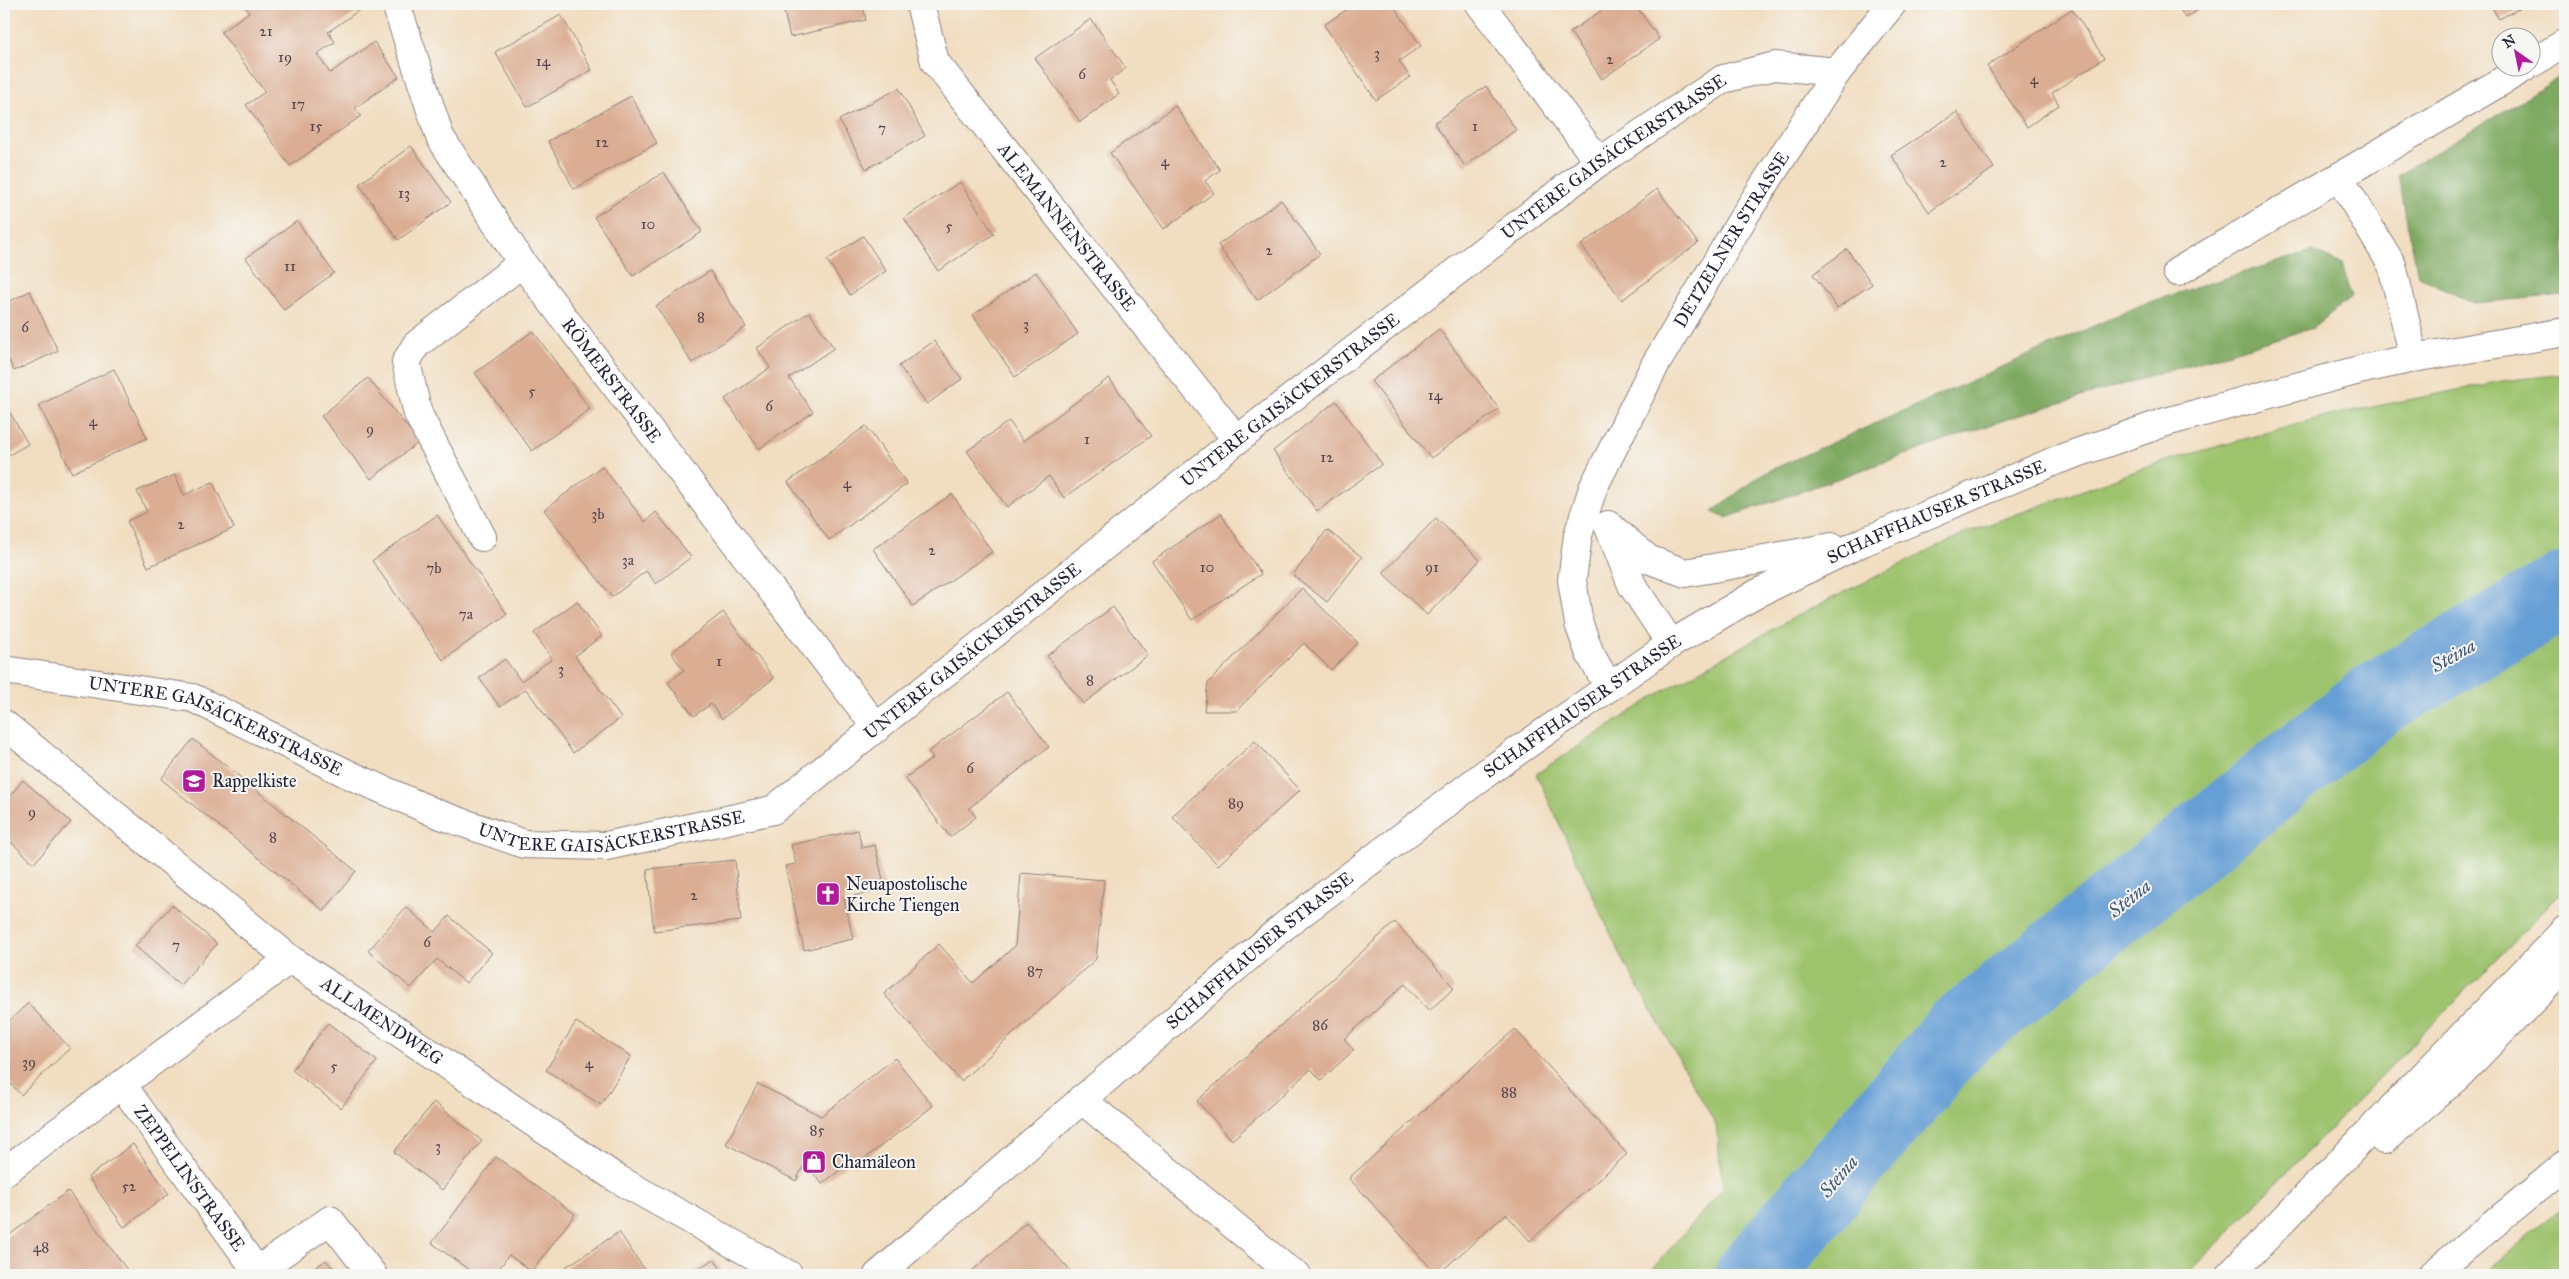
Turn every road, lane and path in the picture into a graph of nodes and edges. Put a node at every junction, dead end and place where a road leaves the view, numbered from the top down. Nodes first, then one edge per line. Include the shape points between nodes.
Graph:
1 (396, 4) edge
2 (920, 4) edge
3 (1480, 4) edge
4 (1892, 4) edge
5 (2565, 43) edge
6 (2542, 57) edge
7 (1838, 72) junction
8 (2507, 78) edge
9 (1599, 162) junction
10 (2339, 178) junction
11 (522, 263) junction
12 (2177, 272) dead end
13 (2565, 332) edge
14 (2414, 358) junction
15 (1237, 440) junction
16 (1593, 488) junction
17 (1608, 525) junction
18 (482, 537) dead end
19 (1863, 542) junction
20 (1671, 644) junction
21 (4, 670) edge
22 (1609, 687) junction
23 (4, 724) edge
24 (877, 728) junction
25 (2565, 930) edge
26 (290, 959) junction
27 (2565, 967) edge
28 (122, 1085) junction
29 (1082, 1099) junction
30 (2565, 1165) edge
31 (4, 1172) edge
32 (2252, 1253) junction
33 (254, 1273) edge
34 (373, 1275) edge
35 (789, 1275) edge
36 (878, 1275) edge
37 (1297, 1275) edge
38 (2230, 1275) edge
39 (2432, 1275) edge

1 - 11 main road, RÖMERSTRASSE via 440,137
2 - 15 main road, ALEMANNENSTRASSE via 935,62
3 - 9 main road
4 - 7 main road, DETZELNER STRASSE
5 - 6 main road
7 - 9 main road, UNTERE GAISÄCKERSTRASSE via 1775,66 1723,79
7 - 16 main road, DETZELNER STRASSE via 1743,218 1655,365
8 - 10 main road
9 - 15 main road, UNTERE GAISÄCKERSTRASSE
10 - 12 main road
10 - 14 main road via 2392,265
11 - 18 main road via 416,346 406,362 418,414
11 - 24 main road, RÖMERSTRASSE
13 - 14 main road, SCHAFFHAUSER STRASSE
14 - 19 main road, SCHAFFHAUSER STRASSE via 2166,422 2057,460
15 - 24 main road, UNTERE GAISÄCKERSTRASSE
16 - 17 main road
16 - 22 main road, DETZELNER STRASSE via 1578,535 1572,580 1579,624 1590,654
17 - 19 main road via 1648,559 1685,573
17 - 20 main road via 1632,586
19 - 20 main road, SCHAFFHAUSER STRASSE via 1758,593
20 - 22 main road, SCHAFFHAUSER STRASSE
21 - 24 main road, UNTERE GAISÄCKERSTRASSE via 193,698 438,814 524,844 606,846 773,810
22 - 29 main road, SCHAFFHAUSER STRASSE via 1489,770 1283,927
23 - 26 main road, ALLMENDWEG
25 - 32 main road
26 - 28 main road
26 - 35 main road, ALLMENDWEG via 616,1178
27 - 32 main road via 2457,1077
28 - 31 main road
28 - 33 main road, ZEPPELINSTRASSE
29 - 36 main road, SCHAFFHAUSER STRASSE
29 - 37 main road
30 - 39 main road
32 - 38 main road
33 - 34 main road, ZEPPELINSTRASSE via 330,1220

